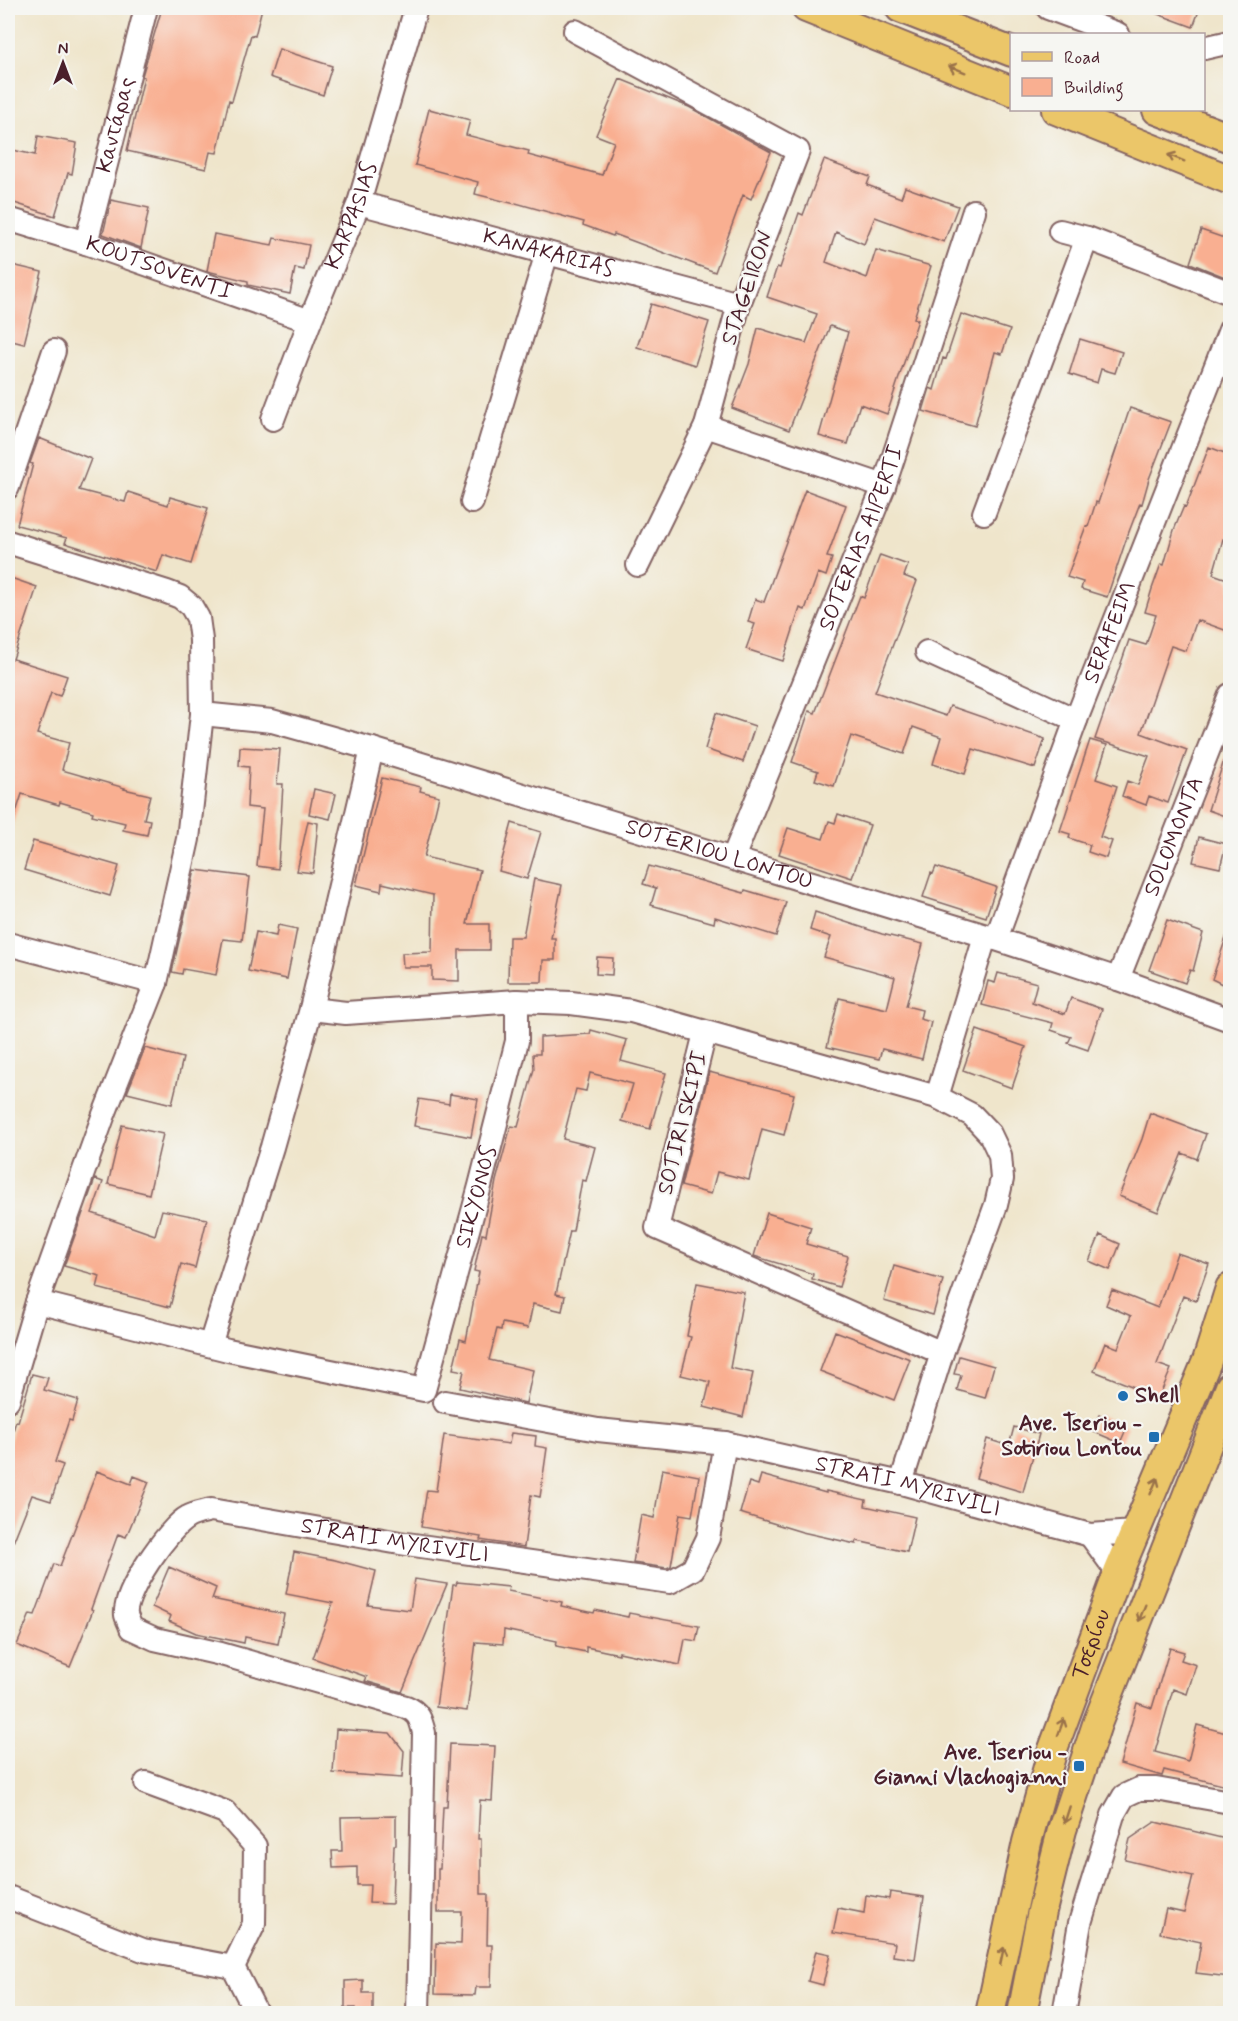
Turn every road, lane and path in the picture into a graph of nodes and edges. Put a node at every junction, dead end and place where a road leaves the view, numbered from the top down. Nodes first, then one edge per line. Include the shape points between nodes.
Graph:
1 (146, 8) edge
2 (416, 8) edge
3 (806, 8) edge
4 (900, 8) edge
5 (1047, 8) edge
6 (575, 31) dead end
7 (1115, 33) edge
8 (1230, 42) edge
9 (1205, 48) edge
10 (1010, 52) edge
11 (1010, 91) edge
12 (1058, 111) edge
13 (1161, 111) edge
14 (1230, 138) edge
15 (1230, 180) edge
16 (358, 203) junction
17 (974, 211) dead end
18 (8, 219) edge
19 (1060, 231) dead end
20 (1087, 238) junction
21 (86, 243) junction
22 (547, 253) junction
23 (1230, 293) edge
24 (739, 304) junction
25 (310, 321) junction
26 (1230, 330) edge
27 (54, 351) dead end
28 (273, 419) dead end
29 (706, 426) junction
30 (884, 486) junction
31 (8, 487) edge
32 (472, 502) dead end
33 (984, 513) dead end
34 (8, 542) edge
35 (638, 565) dead end
36 (927, 652) dead end
37 (1230, 695) edge
38 (202, 714) junction
39 (1076, 720) junction
40 (372, 749) junction
41 (733, 858) junction
42 (991, 938) junction
43 (8, 944) edge
44 (1118, 979) junction
45 (156, 983) junction
46 (517, 1001) junction
47 (311, 1009) junction
48 (1230, 1020) edge
49 (705, 1033) junction
50 (938, 1097) junction
51 (1230, 1287) edge
52 (37, 1302) junction
53 (210, 1345) junction
54 (942, 1353) junction
55 (1230, 1387) edge
56 (8, 1400) edge
57 (445, 1402) dead end
58 (725, 1443) junction
59 (901, 1483) junction
60 (1135, 1532) junction
61 (1090, 1534) junction
62 (1118, 1573) junction
63 (146, 1783) dead end
64 (1230, 1802) edge
65 (8, 1897) edge
66 (234, 1967) junction
67 (257, 2013) edge
68 (418, 2013) edge
69 (990, 2013) edge
70 (1022, 2013) edge
71 (1064, 2013) edge

1 - 21 street, Καντάρας
2 - 16 street, KARPASIAS
11 -> 3 main road
4 - 10 main road
5 - 7 street
6 - 24 street, STAGEIRON via 798,152
8 - 9 street
15 -> 12 main road
13 - 14 main road
16 - 22 street, KANAKARIAS
16 - 25 street, KARPASIAS
17 - 30 street, SOTERIAS AIPERTI
18 - 21 street, KOUTSOVENTI
19 - 20 street
20 - 23 street
20 - 33 street
21 - 25 street, KOUTSOVENTI
22 - 24 street, KANAKARIAS
22 - 32 street
24 - 29 street, STAGEIRON
25 - 28 street, KARPASIAS
26 - 39 street, SERAFEIM
27 - 31 street
29 - 30 street
29 - 35 street, STAGEIRON
30 - 41 street, SOTERIAS AIPERTI
34 - 38 street via 167,592 191,606 198,618 201,640
36 - 39 street
37 - 44 street, SOLOMONTA
38 - 40 street, SOTERIOU LONTOU via 272,721
38 - 45 street via 188,839
39 - 42 street, SERAFEIM
40 - 41 street, SOTERIOU LONTOU
40 - 47 street
41 - 42 street, SOTERIOU LONTOU
42 - 44 street, SOTERIOU LONTOU
42 - 50 street, SERAFEIM
43 - 45 street
44 - 48 street, SOTERIOU LONTOU
45 - 52 street
46 - 47 street, SOTIRI SKIPI via 346,1013
46 - 49 street, SOTIRI SKIPI via 631,1011
46 - 53 street, SIKYONOS via 517,1041 424,1390
47 - 53 street
49 - 50 street
49 - 54 street, SOTIRI SKIPI via 657,1228
50 - 54 street via 972,1115 990,1134 1000,1155 1002,1179 989,1226
60 -> 51 main road, Τσερίου via 1207,1361
52 - 53 street
52 - 56 street
54 - 59 street
55 -> 70 main road, Τσερίου via 1097,1724 1056,1853
57 - 58 street, STRATI MYRIVILI via 598,1430
58 - 59 street, STRATI MYRIVILI
58 - 68 street, STRATI MYRIVILI via 708,1538 693,1569 670,1582 399,1543 211,1510 188,1517 169,1533 131,1593 126,1613 131,1628 154,1639 221,1654 406,1707 418,1714 424,1733
59 - 61 street, STRATI MYRIVILI
60 - 61 street, STRATI MYRIVILI
60 - 62 main road, Τσερίου
61 - 62 street
69 -> 62 main road, Τσερίου via 1027,1842 1053,1749
63 - 66 street via 225,1812 255,1846 254,1924
64 - 71 street via 1156,1789 1138,1789 1124,1796 1113,1815 1080,1923
65 - 66 street via 143,1950
66 - 67 street

